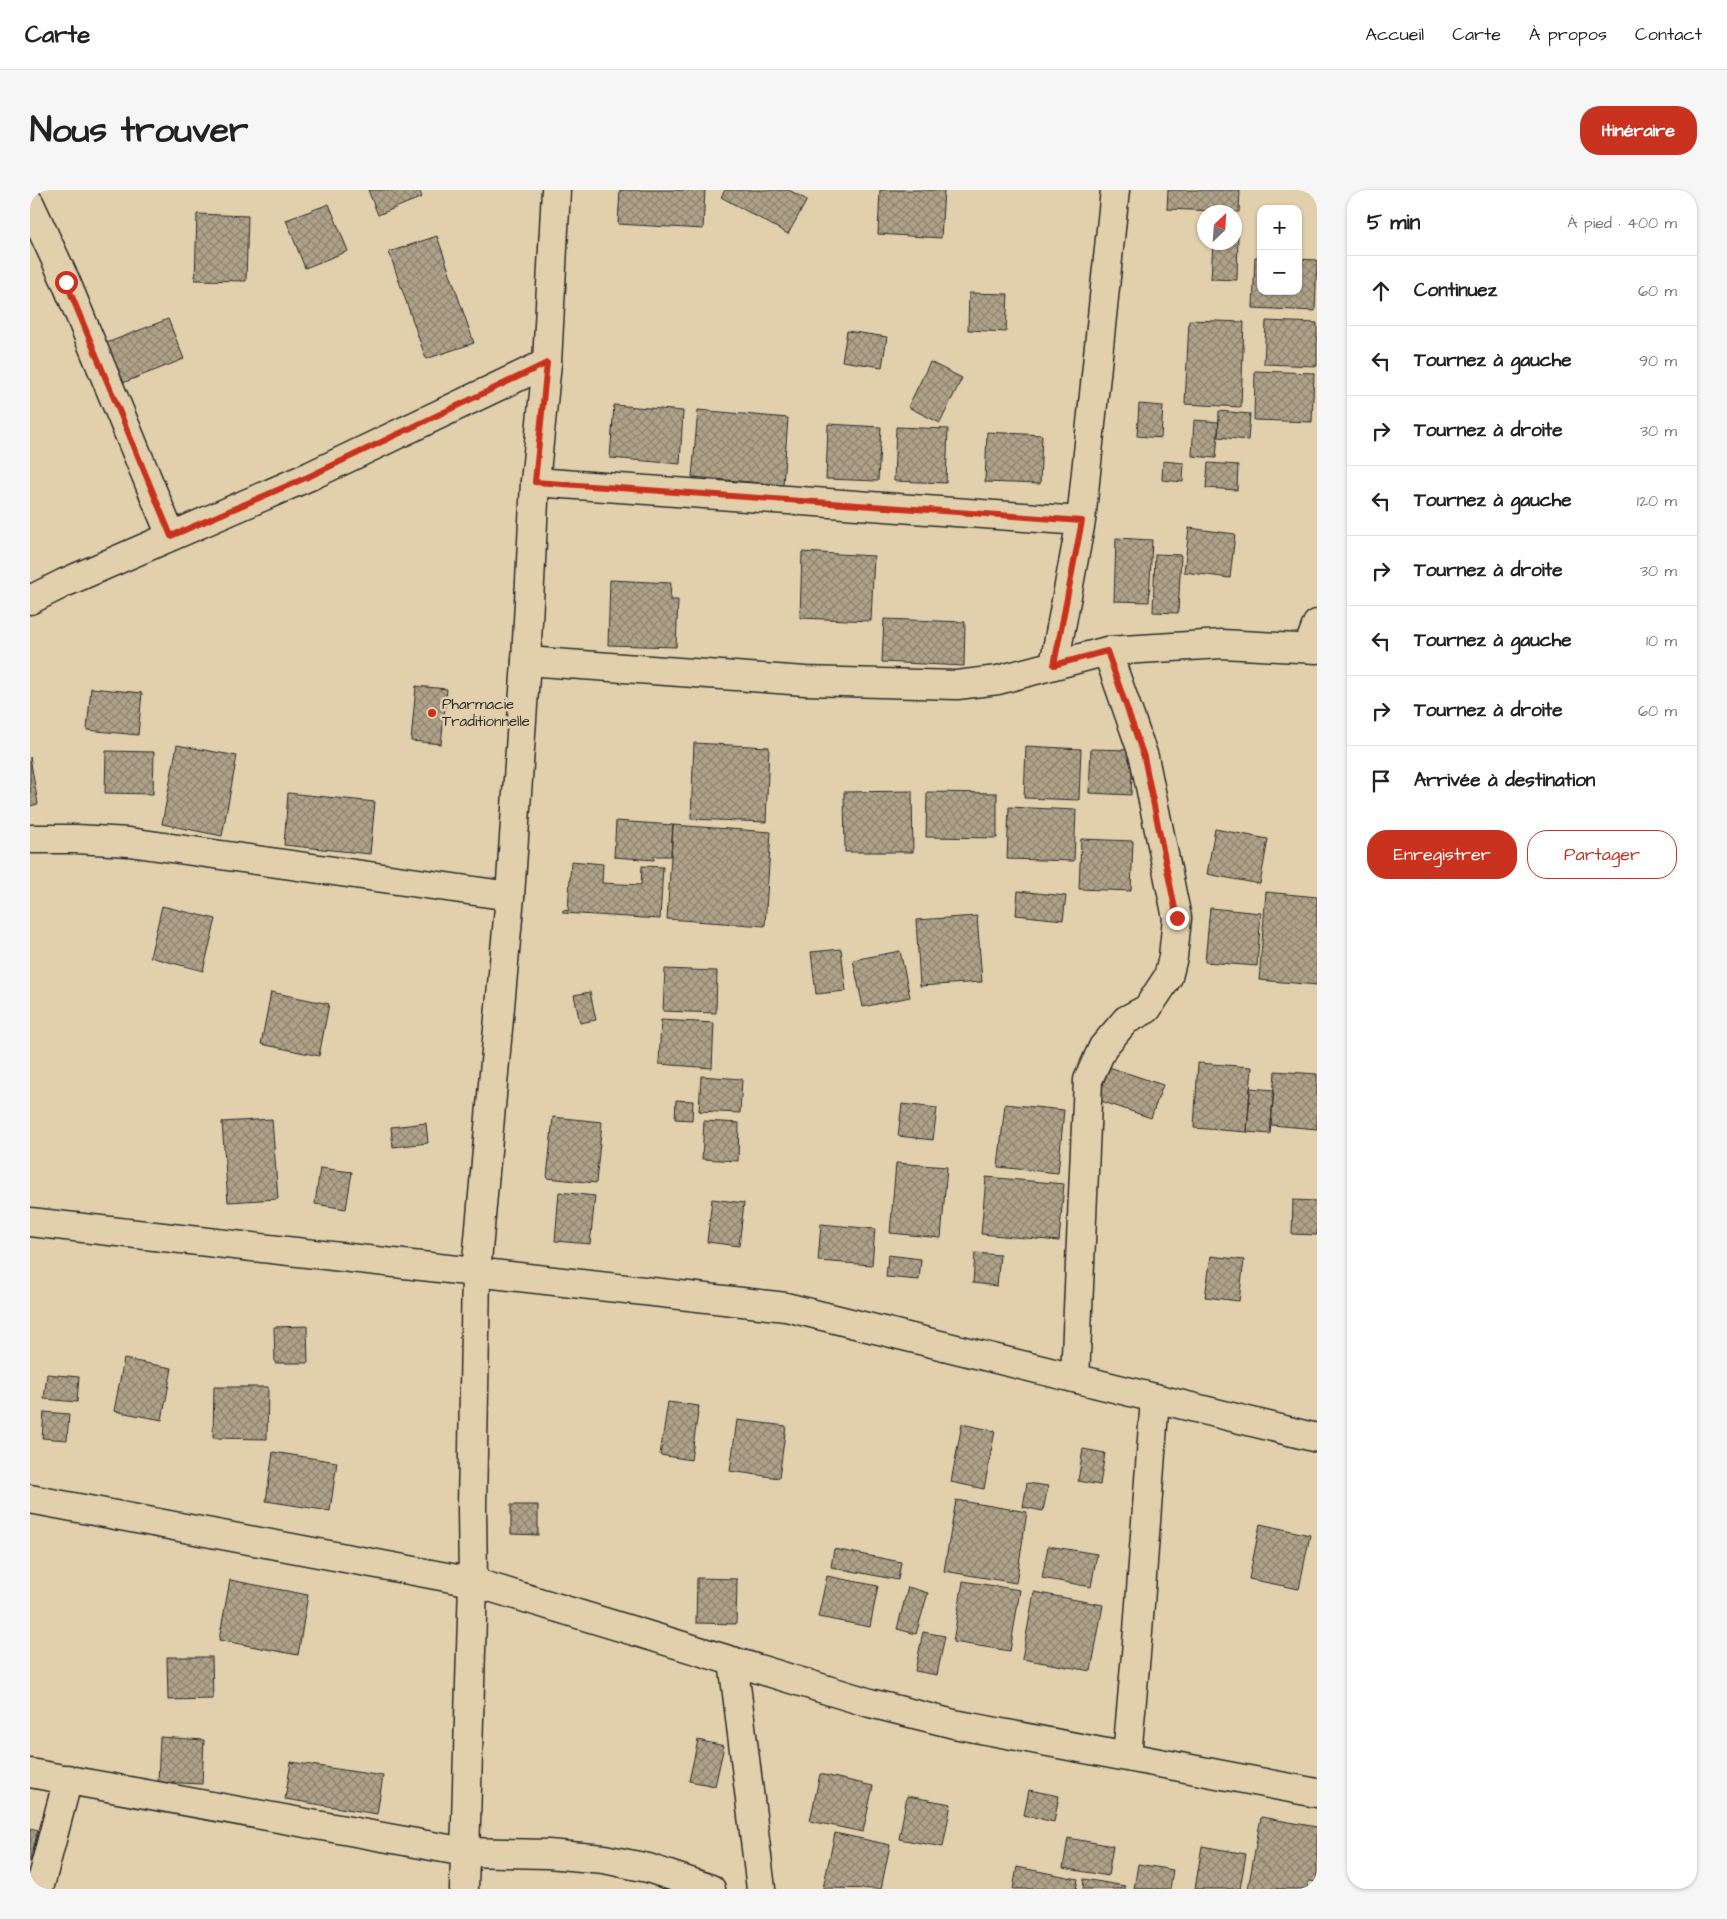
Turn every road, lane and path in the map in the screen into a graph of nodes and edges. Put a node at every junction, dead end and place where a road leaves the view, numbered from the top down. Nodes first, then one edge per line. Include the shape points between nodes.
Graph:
1 (556, 190) edge
2 (1115, 190) edge
3 (30, 204) edge
4 (547, 363) junction
5 (535, 482) junction
6 (1082, 521) junction
7 (171, 536) junction
8 (30, 600) edge
9 (1314, 640) edge
10 (1107, 651) junction
11 (526, 661) junction
12 (1054, 665) junction
13 (30, 839) edge
14 (510, 896) junction
15 (30, 1222) edge
16 (476, 1272) junction
17 (1075, 1378) junction
18 (1155, 1398) junction
19 (1317, 1438) edge
20 (30, 1499) edge
21 (473, 1582) junction
22 (734, 1661) junction
23 (1127, 1756) junction
24 (30, 1773) edge
25 (68, 1779) junction
26 (1317, 1792) edge
27 (465, 1852) junction
28 (39, 1889) edge
29 (464, 1889) edge
30 (711, 1889) edge
31 (761, 1889) edge

1 - 4 street
2 - 6 street
3 - 7 street via 66,282
4 - 5 street
4 - 7 street via 310,476
5 - 6 street
5 - 11 street
6 - 12 street
7 - 8 street
9 - 10 street
10 - 12 street
10 - 17 street via 1144,757 1177,918 1168,977 1147,1009 1126,1020 1103,1047 1088,1080
11 - 12 street via 805,681 957,685 998,680
11 - 14 street
13 - 14 street via 129,842
14 - 16 street
15 - 16 street
16 - 17 street via 786,1307
16 - 21 street
17 - 18 street
18 - 19 street
18 - 23 street
20 - 21 street
21 - 22 street
21 - 27 street
22 - 23 street via 870,1703 954,1724
22 - 31 street
23 - 26 street
24 - 25 street
25 - 27 street
25 - 28 street
27 - 29 street
27 - 30 street via 604,1859 648,1868

